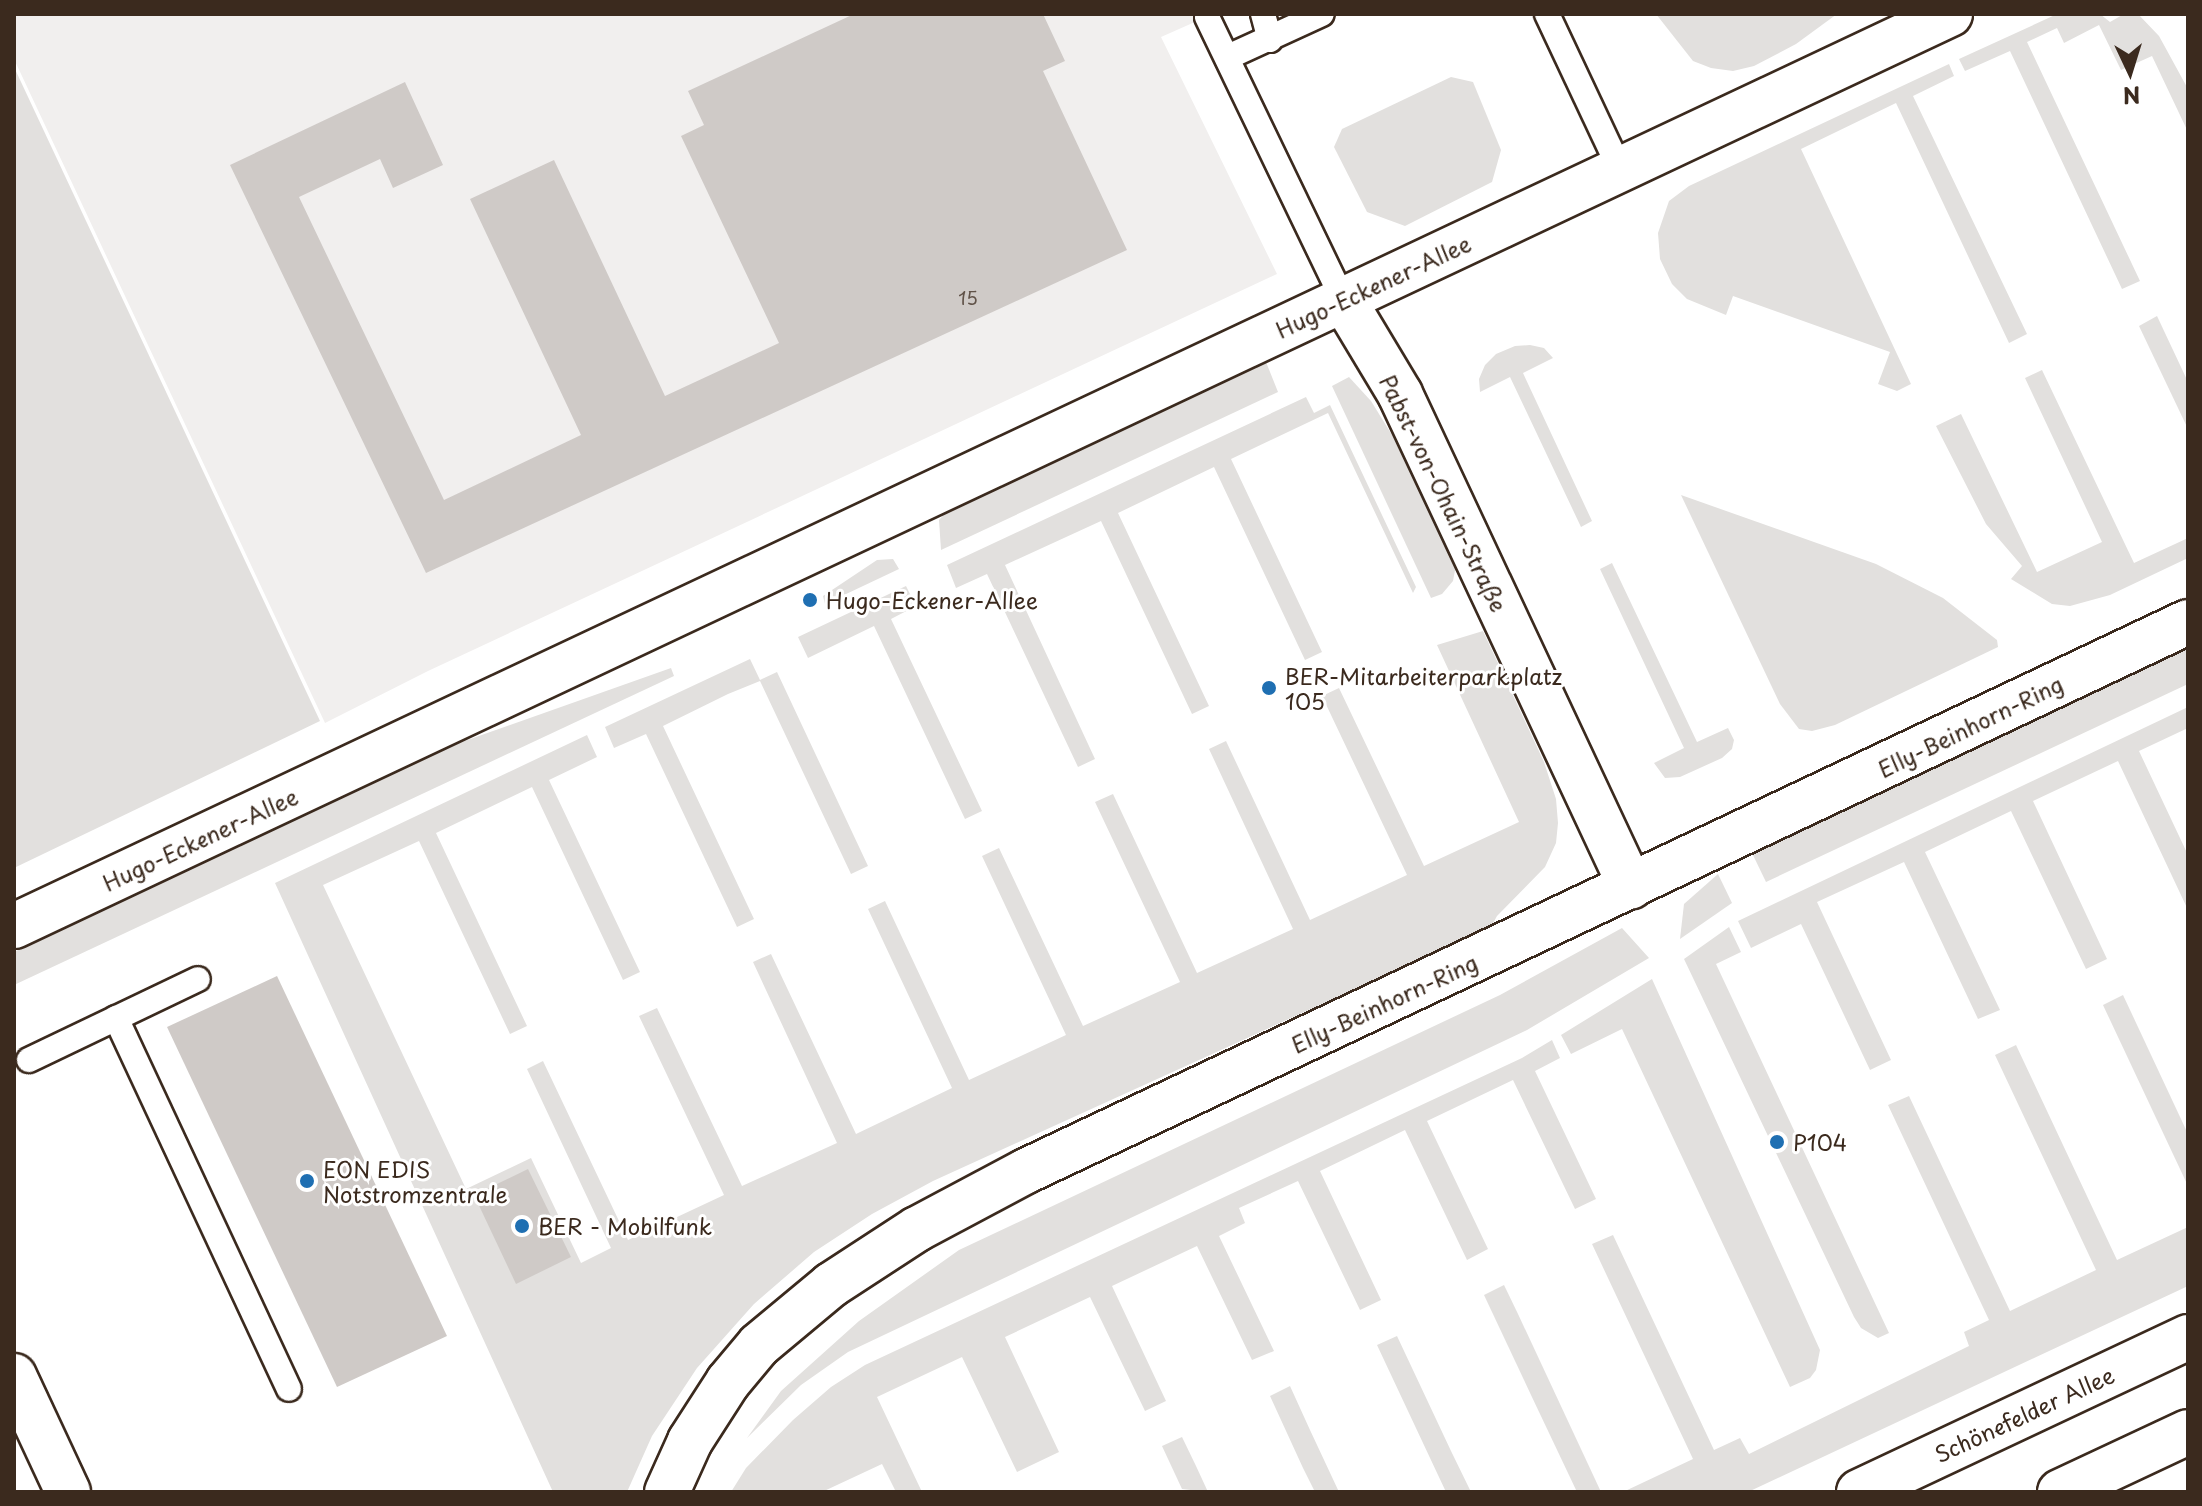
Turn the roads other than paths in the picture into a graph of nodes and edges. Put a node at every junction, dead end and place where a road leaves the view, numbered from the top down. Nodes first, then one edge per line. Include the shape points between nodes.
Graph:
1 (1263, 14) edge
2 (1322, 14) edge
3 (1547, 14) edge
4 (1950, 14) edge
5 (1207, 17) dead end
6 (1270, 40) junction
7 (1228, 57) junction
8 (1620, 169) junction
9 (1343, 299) junction
10 (2188, 622) edge
11 (1631, 887) junction
12 (14, 926) edge
13 (198, 979) dead end
14 (116, 1018) junction
15 (29, 1060) dead end
16 (2188, 1337) edge
17 (14, 1376) edge
18 (289, 1389) dead end
19 (2188, 1432) edge
20 (68, 1492) edge
21 (667, 1492) edge
22 (1859, 1492) edge
23 (2060, 1492) edge

1 - 6 lane
2 - 6 lane
3 - 8 lane
4 - 8 main road, Hugo-Eckener-Allee
5 - 7 lane, Pabst-von-Ohain-Straße
6 - 7 lane
7 - 9 lane, Pabst-von-Ohain-Straße
8 - 9 main road, Hugo-Eckener-Allee
9 - 11 main road, Pabst-von-Ohain-Straße via 1400,394
9 - 12 main road, Hugo-Eckener-Allee
10 - 11 main road, Elly-Beinhorn-Ring
11 - 21 main road, Elly-Beinhorn-Ring via 1026,1171 917,1229 831,1285 759,1345 690,1441
13 - 14 lane
14 - 15 lane
14 - 18 lane
16 - 22 main road, Schönefelder Allee
17 - 20 main road
19 - 23 main road

